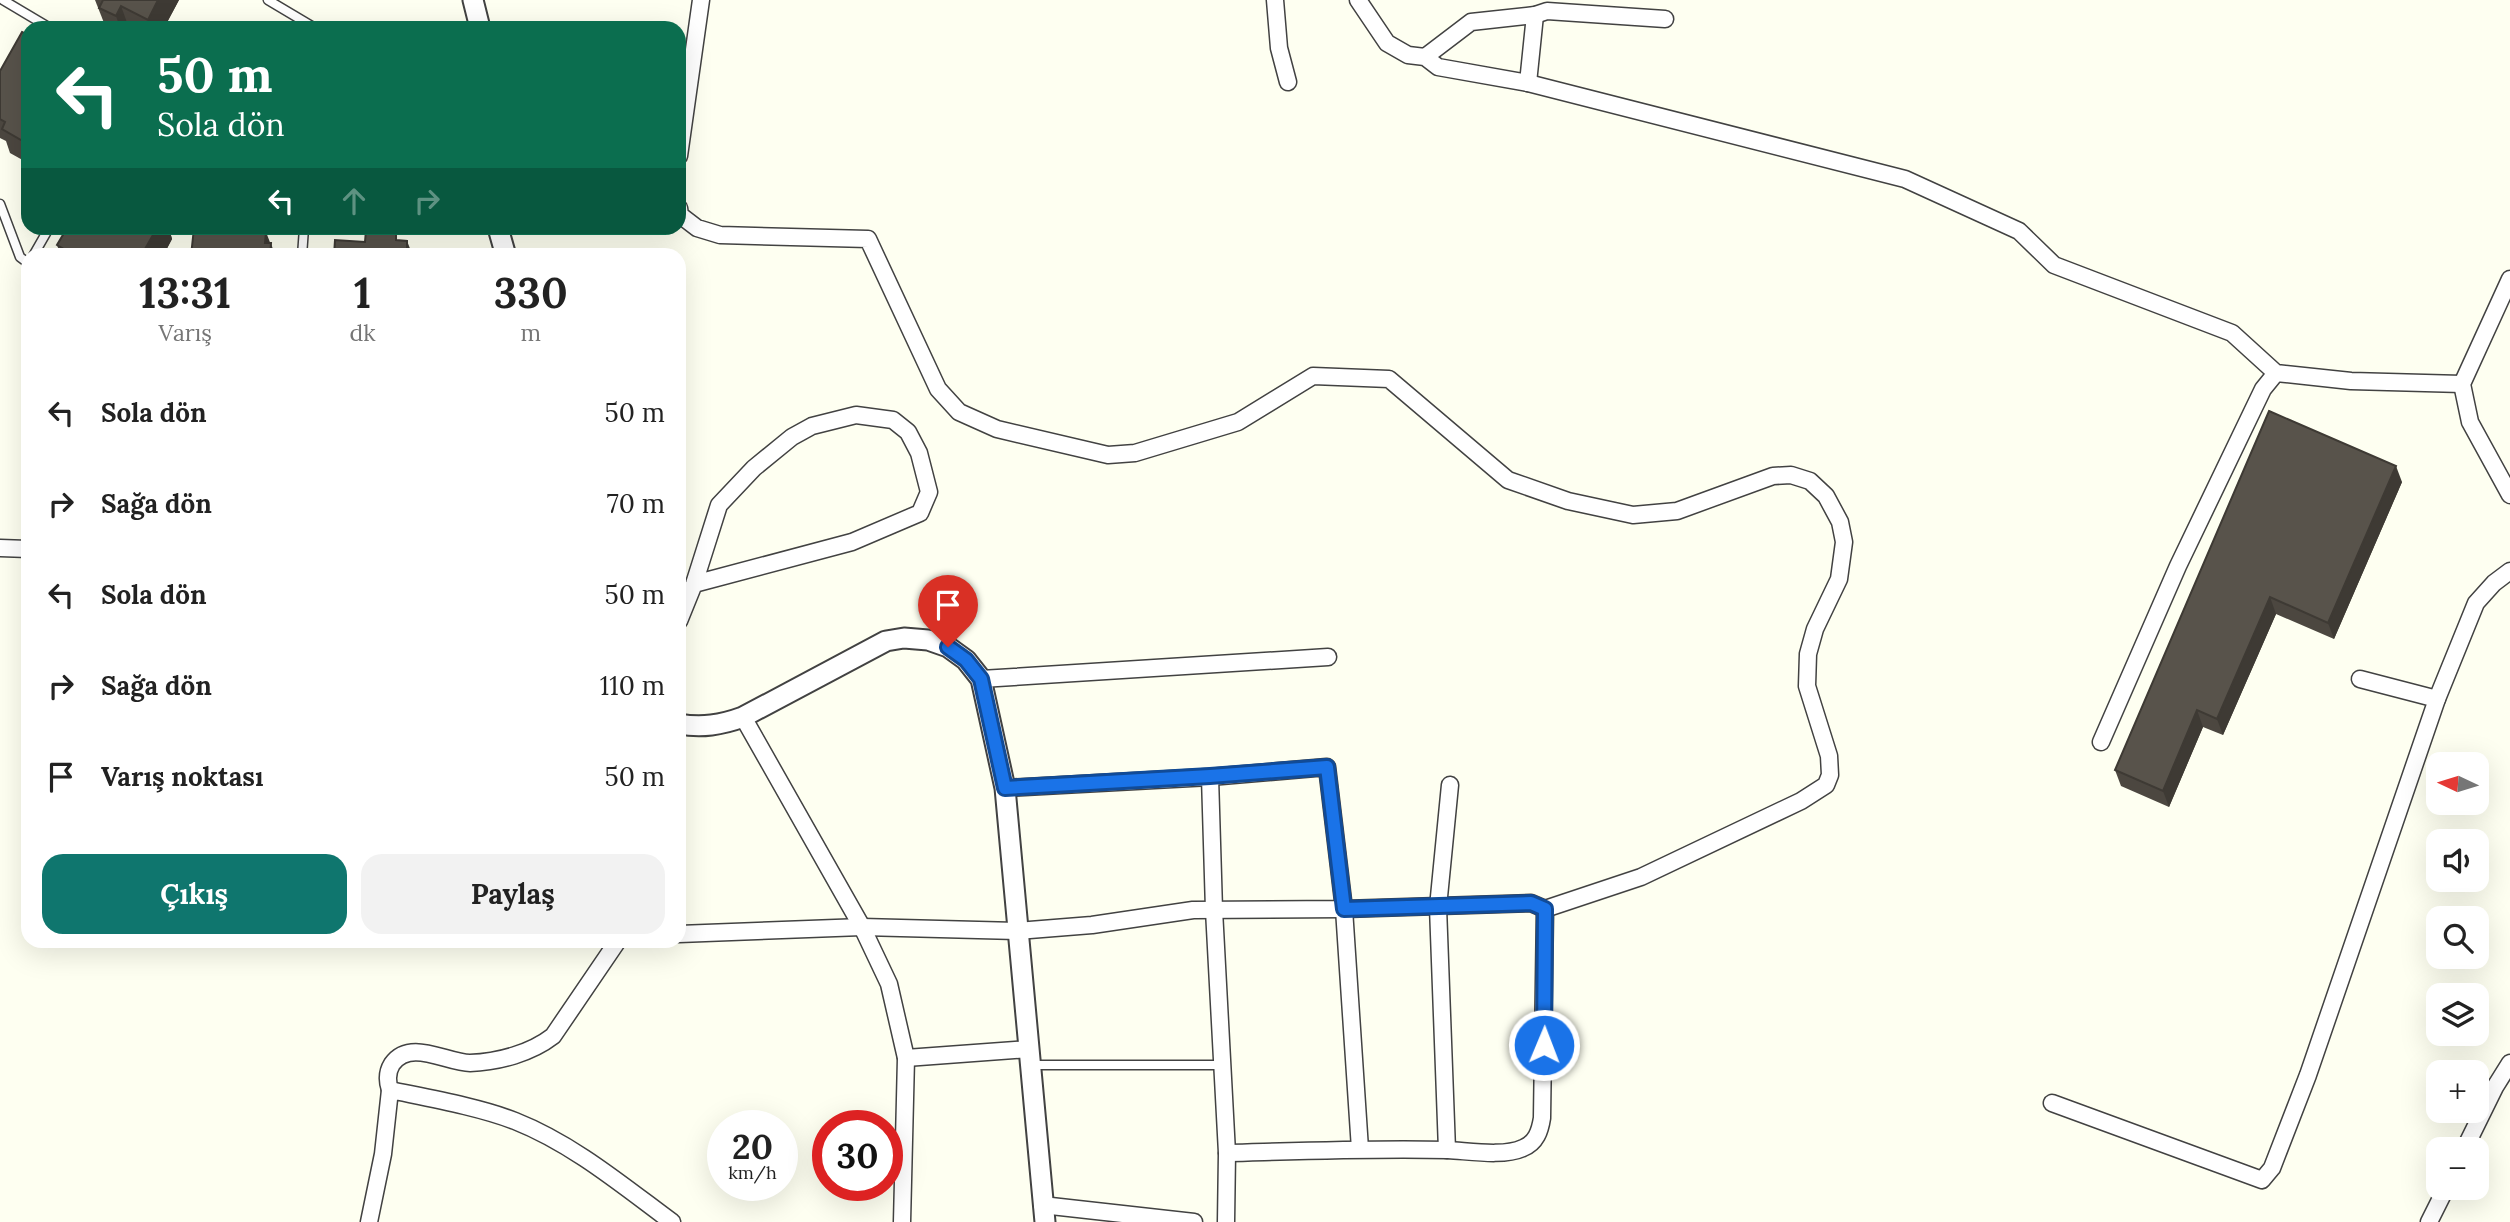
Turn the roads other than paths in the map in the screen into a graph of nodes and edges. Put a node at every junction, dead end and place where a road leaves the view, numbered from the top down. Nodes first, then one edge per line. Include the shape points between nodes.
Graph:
1 (3, 0) edge
2 (268, 0) edge
3 (473, 0) edge
4 (701, 0) edge
5 (1275, 0) edge
6 (1358, 0) edge
7 (1535, 15) junction
8 (1665, 19) dead end
9 (38, 21) edge
10 (303, 21) edge
11 (478, 21) edge
12 (1425, 57) junction
13 (1288, 82) dead end
14 (1528, 83) junction
15 (686, 106) edge
16 (0, 205) edge
17 (686, 220) edge
18 (21, 258) edge
19 (2510, 279) edge
20 (2276, 373) junction
21 (2462, 384) junction
22 (2510, 495) edge
23 (0, 548) edge
24 (21, 549) edge
25 (2510, 571) edge
26 (694, 584) junction
27 (686, 604) edge
28 (1328, 657) dead end
29 (981, 679) junction
30 (2360, 679) dead end
31 (2437, 699) junction
32 (743, 717) junction
33 (686, 724) edge
34 (2101, 742) dead end
35 (1210, 776) junction
36 (1450, 785) dead end
37 (1005, 788) junction
38 (1438, 907) junction
39 (1344, 909) junction
40 (1545, 909) junction
41 (1214, 910) junction
42 (862, 927) junction
43 (1017, 931) junction
44 (686, 934) edge
45 (613, 948) edge
46 (1029, 1057) junction
47 (906, 1058) junction
48 (2510, 1063) edge
49 (1222, 1065) junction
50 (390, 1090) junction
51 (2052, 1103) dead end
52 (2471, 1137) edge
53 (1360, 1149) junction
54 (1447, 1150) junction
55 (1227, 1153) junction
56 (2439, 1200) edge
57 (1044, 1214) edge
58 (369, 1222) edge
59 (672, 1222) edge
60 (902, 1222) edge
61 (1194, 1222) edge
62 (1226, 1222) edge
63 (2429, 1222) edge

1 - 9 lane
2 - 10 lane
3 - 11 street
4 - 15 street
5 - 13 street via 1279,48
6 - 12 street via 1387,43 1408,55
7 - 8 street via 1547,11
7 - 12 street via 1471,22
7 - 14 street
12 - 14 street via 1438,67
14 - 20 street via 1905,179 2020,230 2053,265 2232,333
16 - 18 lane
17 - 40 street via 720,235 868,239 938,389 959,412 1009,432 1108,455 1135,453 1238,422 1312,376 1389,379 1508,480 1567,501 1633,515 1677,511 1773,476 1791,474 1810,481 1826,496 1844,542 1839,579 1808,654 1807,686 1829,757 1826,785 1641,877
19 - 21 street
20 - 21 street
20 - 34 street via 2263,389 2184,555
21 - 22 street via 2470,422
23 - 24 street
25 - 31 street via 2476,603
26 - 26 street via 719,505 792,437 812,426 856,415 893,420 908,432 929,492 920,513 852,542
26 - 27 street
28 - 29 street
29 - 32 street via 948,647 904,638 886,641
29 - 37 street
30 - 31 street
31 - 51 street via 2308,1075 2272,1168 2262,1180
32 - 33 street via 701,727
32 - 42 street
35 - 37 street
35 - 39 street via 1327,767
35 - 41 street
36 - 38 street
37 - 43 street
38 - 39 street
38 - 40 street via 1531,903
38 - 54 street
39 - 41 street
39 - 53 street
40 - 54 street via 1540,1131 1526,1148 1516,1151
41 - 43 street
41 - 49 street
42 - 43 street
42 - 44 street
42 - 47 street via 889,984
43 - 46 street
45 - 50 street via 553,1036 540,1046 475,1062 457,1062 425,1052 403,1055 391,1066
46 - 47 street
46 - 49 lane
46 - 57 street
47 - 60 street
48 - 52 street
49 - 55 street
50 - 58 street
50 - 59 street via 512,1120 543,1133
53 - 54 street
53 - 55 street
55 - 62 street
56 - 63 street
57 - 61 street

